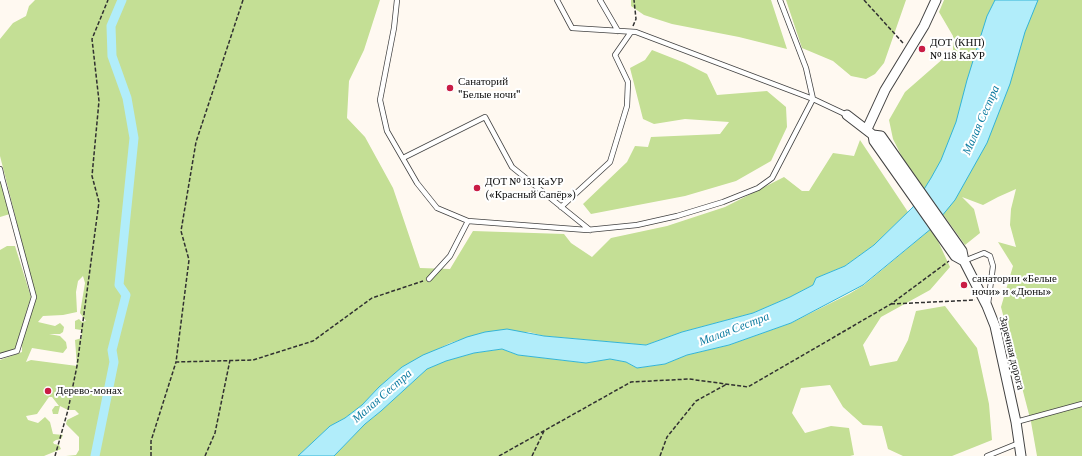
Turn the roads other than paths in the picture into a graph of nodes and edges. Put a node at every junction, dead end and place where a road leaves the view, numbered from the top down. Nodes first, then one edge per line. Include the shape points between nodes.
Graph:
1 (397, 0) edge
2 (557, 0) edge
3 (600, 0) edge
4 (780, 0) edge
5 (936, 0) edge
6 (618, 31) junction
7 (631, 32) junction
8 (813, 99) junction
9 (847, 115) joint
10 (874, 135) junction
11 (403, 158) junction
12 (0, 169) edge
13 (1, 178) edge
14 (561, 207) junction
15 (468, 221) junction
16 (590, 230) junction
17 (964, 261) junction
18 (429, 279) road end
19 (986, 303) junction
20 (0, 356) edge
21 (1082, 404) edge
22 (1016, 422) junction
23 (1019, 443) junction
24 (987, 456) edge
25 (1021, 456) edge

1 - 11 lane via 380,100 387,131
2 - 6 lane via 572,28
3 - 6 lane
4 - 8 lane via 806,68
5 - 10 street via 885,90
6 - 7 lane
7 - 8 lane
7 - 14 lane via 615,55 628,82 627,106 610,162
8 - 9 lane
8 - 16 lane via 772,178 758,188 676,216 637,225
9 - 10 street
10 - 17 street, Заречная дорога
11 - 14 lane via 484,117 512,167
11 - 15 lane via 417,183 437,208
12 - 13 lane
13 - 20 lane via 34,297 16,350
14 - 16 lane
15 - 16 lane
15 - 18 lane via 450,256
17 - 19 street, Заречная дорога
17 - 19 lane via 984,252 990,256 993,266
19 - 22 street, Заречная дорога via 995,326
21 - 22 lane
22 - 23 street, Заречная дорога
23 - 24 lane
23 - 25 street, Заречная дорога

